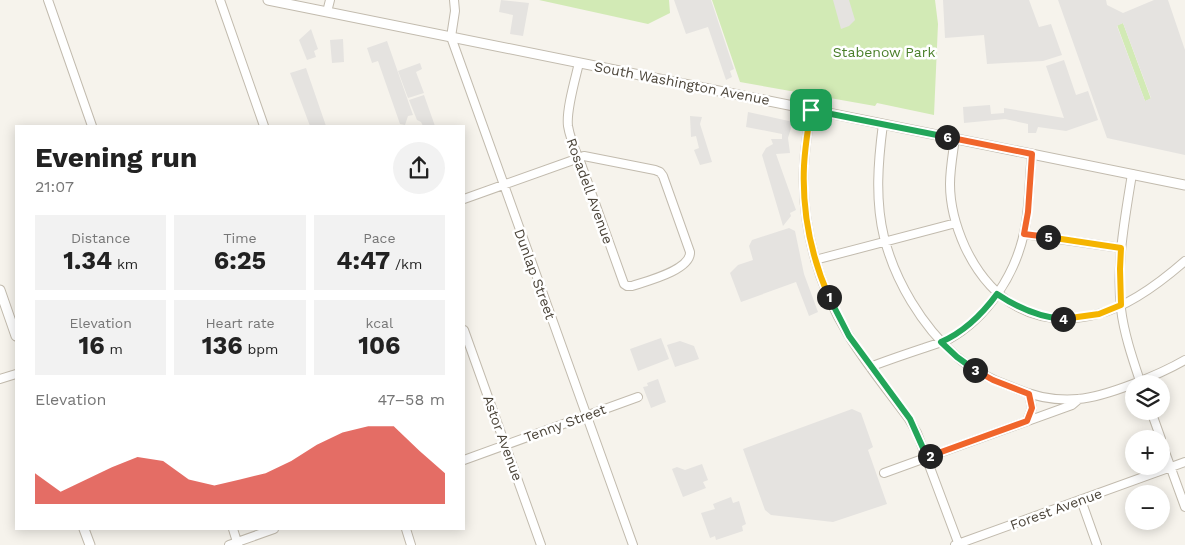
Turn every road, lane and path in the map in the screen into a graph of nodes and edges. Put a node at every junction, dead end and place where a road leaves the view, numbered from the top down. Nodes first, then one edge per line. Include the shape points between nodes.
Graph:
1 (48, 0) edge
2 (220, 0) edge
3 (268, 0) edge
4 (330, 0) edge
5 (454, 0) edge
6 (327, 12) junction
7 (451, 37) junction
8 (579, 63) junction
9 (811, 110) junction
10 (883, 124) junction
11 (92, 125) edge
12 (264, 125) edge
13 (955, 138) junction
14 (1032, 154) junction
15 (579, 158) junction
16 (1132, 174) junction
17 (503, 185) junction
18 (1185, 185) edge
19 (465, 199) edge
20 (956, 223) junction
21 (1024, 234) junction
22 (886, 242) junction
23 (1121, 248) junction
24 (815, 260) junction
25 (1185, 261) edge
26 (0, 290) edge
27 (997, 294) junction
28 (1121, 305) junction
29 (15, 333) edge
30 (465, 333) edge
31 (941, 342) junction
32 (1185, 360) edge
33 (870, 367) junction
34 (15, 374) edge
35 (1139, 375) edge
36 (1155, 375) edge
37 (0, 379) edge
38 (1125, 386) edge
39 (1029, 394) junction
40 (638, 397) dead end
41 (1079, 399) junction
42 (586, 416) junction
43 (1027, 421) junction
44 (505, 445) junction
45 (927, 457) junction
46 (465, 460) edge
47 (1185, 462) edge
48 (1171, 467) junction
49 (884, 473) dead end
50 (1081, 500) junction
51 (1185, 507) edge
52 (84, 530) edge
53 (233, 530) edge
54 (272, 530) edge
55 (406, 530) edge
56 (238, 544) edge
57 (957, 544) edge
58 (90, 545) edge
59 (229, 545) edge
60 (411, 545) edge
61 (542, 545) edge
62 (633, 545) edge
63 (1097, 545) edge

1 - 11 street
2 - 12 street
3 - 6 street, South Washington Avenue
4 - 6 street
5 - 7 street, Dunlap Street
6 - 7 street, South Washington Avenue
7 - 8 street, South Washington Avenue
7 - 17 street, Dunlap Street
8 - 9 street, South Washington Avenue
8 - 15 street, Rosadell Avenue via 568,124
9 - 10 street, South Washington Avenue
9 - 24 street via 804,181
10 - 13 street, South Washington Avenue
10 - 22 street via 878,190
13 - 14 street, South Washington Avenue
13 - 20 street via 950,184
14 - 16 street, South Washington Avenue
14 - 21 street
15 - 15 street, Rosadell Avenue via 589,156 660,172 690,252 688,261 674,270 632,286 624,284
15 - 17 street
16 - 18 street, South Washington Avenue
16 - 23 street
17 - 19 street
17 - 42 street, Dunlap Street
20 - 22 street
20 - 27 street via 977,270
21 - 23 street
21 - 27 street via 1012,268
22 - 24 street
22 - 31 street via 908,295
23 - 28 street
24 - 33 street via 834,311
25 - 28 street via 1148,290
26 - 29 street
27 - 28 street via 1024,310 1051,318 1099,314
27 - 31 street via 974,320
28 - 35 street
30 - 44 street, Astor Avenue
31 - 33 street
31 - 39 street via 979,372
32 - 36 street
33 - 45 street via 910,419
34 - 37 street
38 - 41 street
39 - 41 street
39 - 43 street via 1032,408
40 - 42 street, Tenny Street
41 - 43 street via 1072,405
42 - 44 street, Tenny Street
42 - 62 street, Dunlap Street
43 - 45 street
44 - 46 street, Tenny Street
44 - 61 street, Astor Avenue
45 - 49 street
45 - 57 street
47 - 48 street, Forest Avenue
48 - 50 street, Forest Avenue
48 - 51 street
50 - 57 street, Forest Avenue
50 - 63 street
52 - 58 street
53 - 56 street
54 - 56 street
55 - 60 street
56 - 59 street

